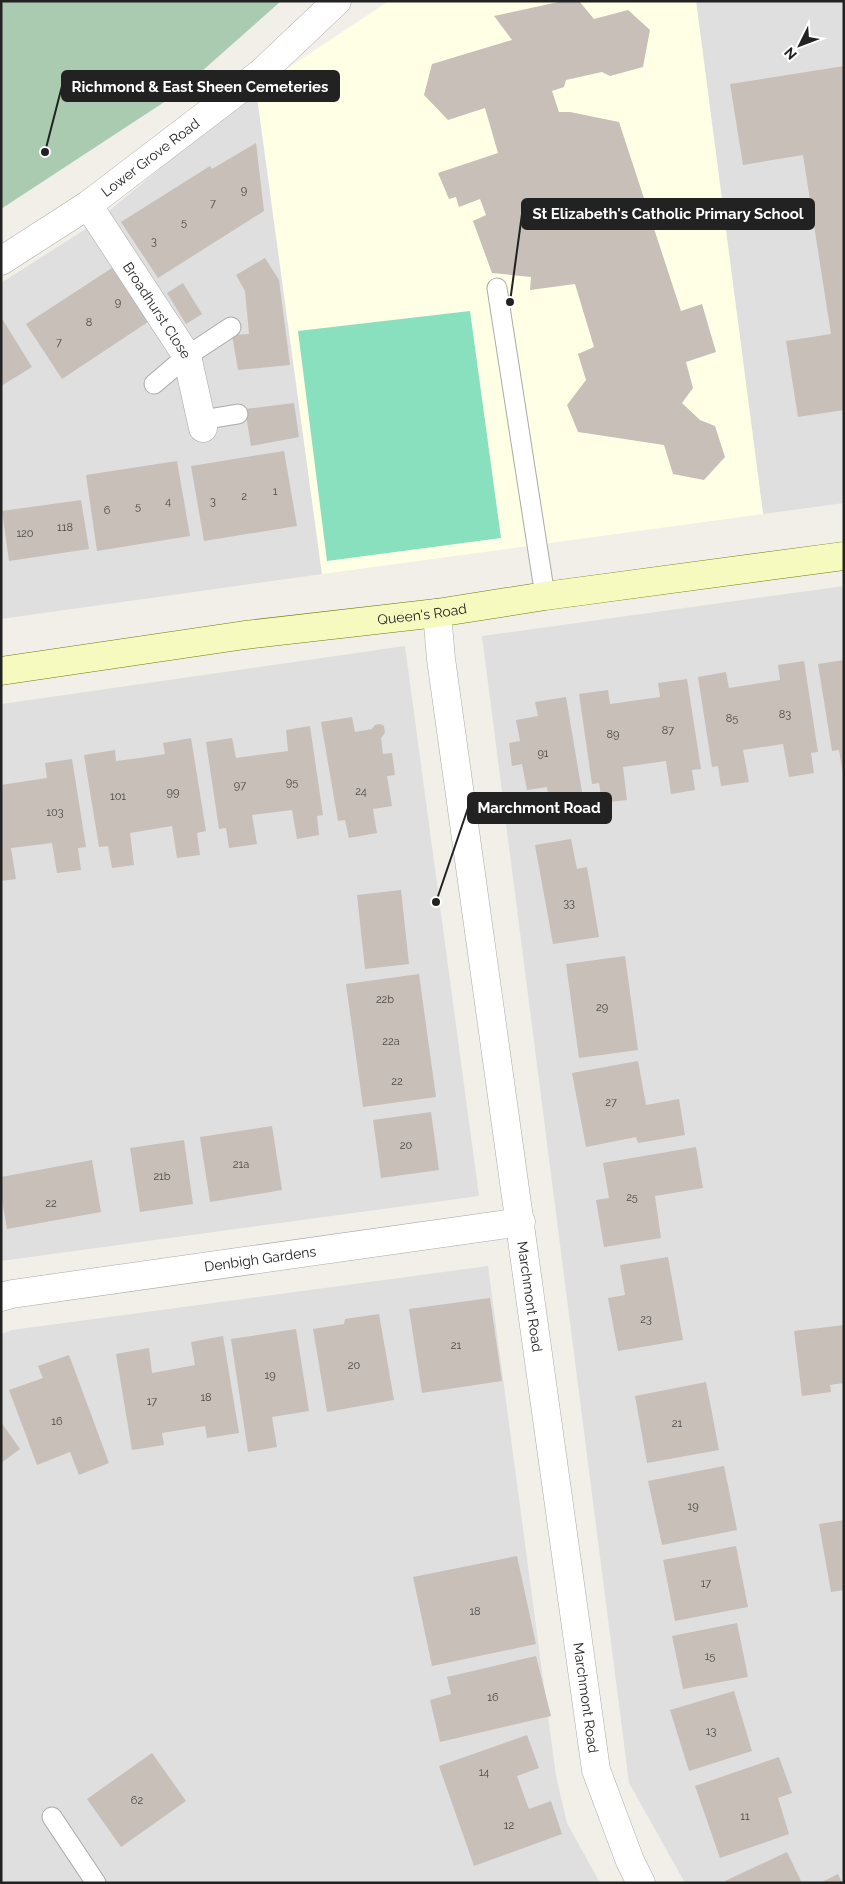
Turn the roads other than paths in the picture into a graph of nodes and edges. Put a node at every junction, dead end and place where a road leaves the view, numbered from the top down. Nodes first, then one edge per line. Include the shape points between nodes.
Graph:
1 (337, 1) edge
2 (88, 205) junction
3 (1, 261) edge
4 (497, 288) dead end
5 (231, 327) dead end
6 (187, 356) junction
7 (154, 384) dead end
8 (238, 414) dead end
9 (202, 424) joint
10 (844, 556) edge
11 (545, 596) junction
12 (437, 613) junction
13 (1, 671) edge
14 (520, 1222) junction
15 (1, 1297) edge
16 (52, 1817) dead end
17 (96, 1883) edge
18 (641, 1883) edge

1 - 2 street, Lower Grove Road via 261,72
2 - 3 street, Lower Grove Road
2 - 6 street, Broadhurst Close
4 - 11 lane
5 - 6 lane
6 - 7 lane
6 - 9 street, Broadhurst Close
8 - 9 lane
10 - 11 main road, Queen's Road
11 - 12 main road, Queen's Road
12 - 13 main road, Queen's Road via 245,636
12 - 14 street, Marchmont Road
14 - 15 street, Denbigh Gardens
14 - 18 street, Marchmont Road via 596,1770
16 - 17 lane

